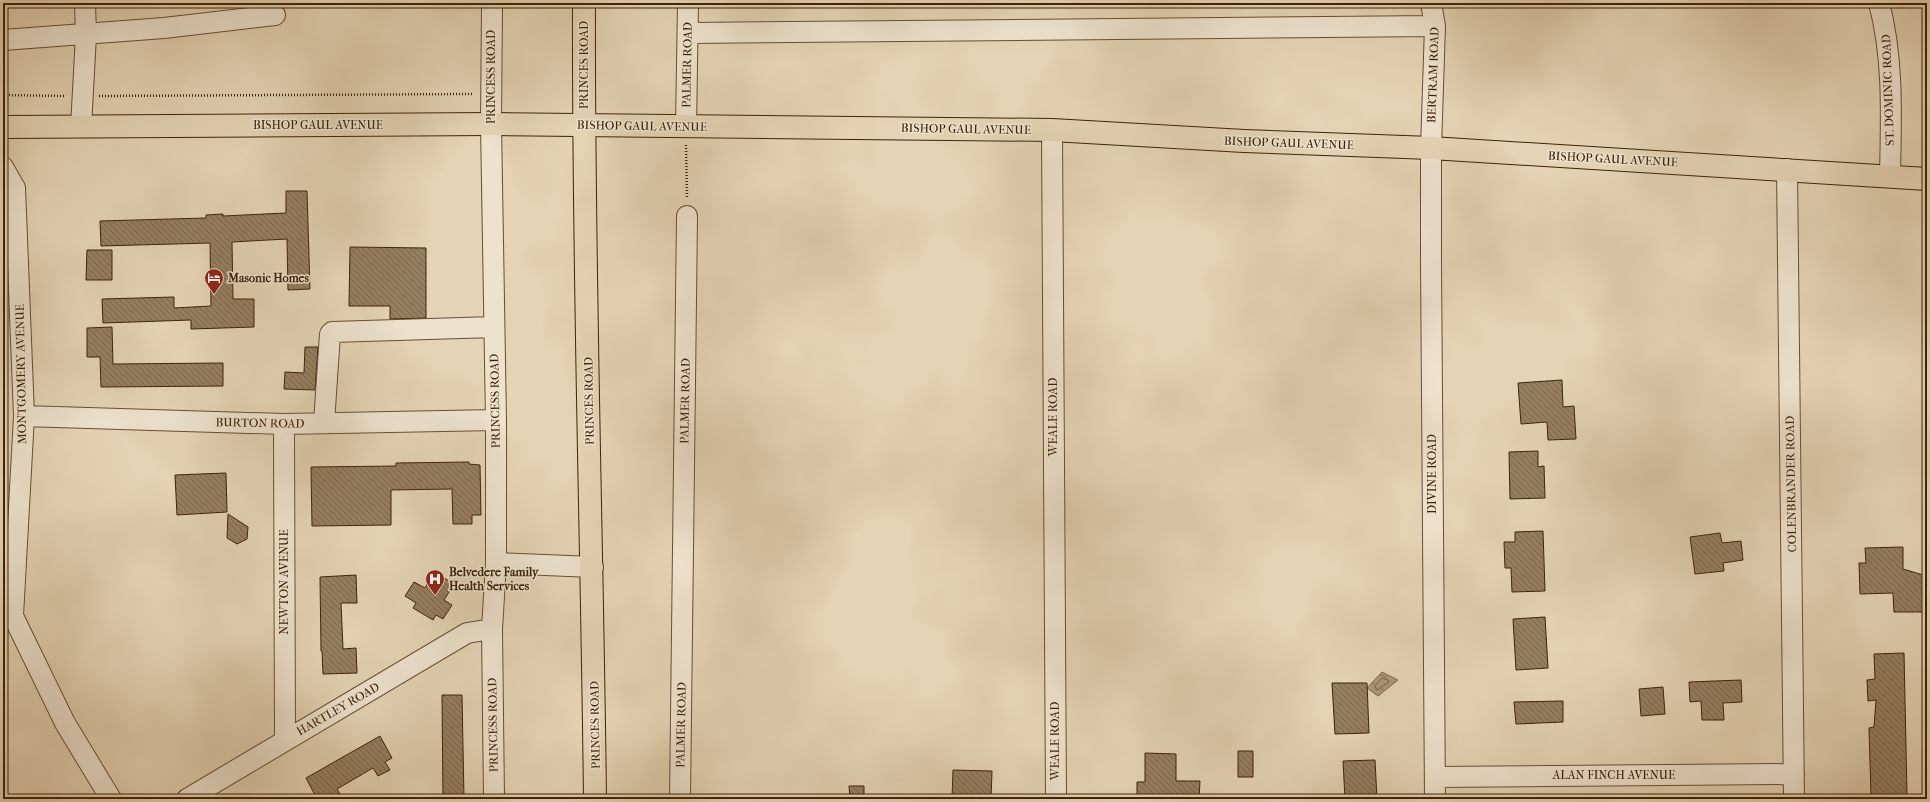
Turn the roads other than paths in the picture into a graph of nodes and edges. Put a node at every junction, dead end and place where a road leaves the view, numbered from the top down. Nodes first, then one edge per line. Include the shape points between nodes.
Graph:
1 (85, 3) edge
2 (492, 3) edge
3 (584, 3) edge
4 (688, 3) edge
5 (1431, 3) edge
6 (1880, 3) edge
7 (275, 14) dead end
8 (1435, 26) junction
9 (688, 33) junction
10 (86, 34) junction
11 (3, 40) edge
12 (491, 124) junction
13 (584, 125) junction
14 (3, 127) edge
15 (81, 127) junction
16 (686, 127) junction
17 (1052, 130) junction
18 (1431, 148) junction
19 (3, 167) edge
20 (1787, 169) junction
21 (1890, 177) junction
22 (1927, 179) edge
23 (687, 216) road end
24 (494, 327) junction
25 (24, 416) junction
26 (496, 420) junction
27 (324, 423) junction
28 (284, 424) junction
29 (496, 563) junction
30 (593, 567) junction
31 (8, 618) edge
32 (492, 629) junction
33 (285, 740) junction
34 (1794, 774) junction
35 (1435, 777) junction
36 (111, 799) edge
37 (187, 799) edge
38 (494, 799) edge
39 (595, 799) edge
40 (680, 799) edge
41 (1056, 799) edge
42 (1435, 799) edge
43 (1794, 799) edge

1 - 10 street
2 - 12 street, PRINCESS ROAD
3 - 13 main road, PRINCES ROAD
4 - 9 street, PALMER ROAD
5 - 8 street, BERTRAM ROAD
6 - 21 street, ST. DOMINIC ROAD via 1885,25 1890,77
7 - 10 street via 164,28
8 - 9 street
8 - 18 street, BERTRAM ROAD
9 - 16 street, PALMER ROAD
10 - 11 street
10 - 15 street
12 - 13 main road, BISHOP GAUL AVENUE
12 - 15 main road, BISHOP GAUL AVENUE
12 - 24 street, PRINCESS ROAD
13 - 16 main road, BISHOP GAUL AVENUE
13 - 30 main road, PRINCES ROAD
14 - 15 main road, BISHOP GAUL AVENUE
16 - 17 main road, BISHOP GAUL AVENUE
17 - 18 main road, BISHOP GAUL AVENUE
17 - 41 street, WEALE ROAD
18 - 20 main road, BISHOP GAUL AVENUE
18 - 35 street, DIVINE ROAD
19 - 25 street, MONTGOMERY AVENUE via 15,188
20 - 21 main road, BISHOP GAUL AVENUE
20 - 34 street, COLENBRANDER ROAD
21 - 22 main road, BISHOP GAUL AVENUE
23 - 40 street, PALMER ROAD
24 - 26 street, PRINCESS ROAD
24 - 27 street via 332,332
25 - 28 street, BURTON ROAD
25 - 31 street, MONTGOMERY AVENUE
26 - 27 street, BURTON ROAD
26 - 29 street, PRINCESS ROAD
27 - 28 street, BURTON ROAD
28 - 33 street, NEWTON AVENUE
29 - 30 street
29 - 32 street, PRINCESS ROAD
30 - 39 main road, PRINCES ROAD
31 - 36 street, MONTGOMERY AVENUE via 65,723
32 - 33 street, HARTLEY ROAD via 467,633
32 - 38 street, PRINCESS ROAD
33 - 37 street, HARTLEY ROAD
34 - 35 street, ALAN FINCH AVENUE
34 - 43 street, COLENBRANDER ROAD
35 - 42 street, DIVINE ROAD

